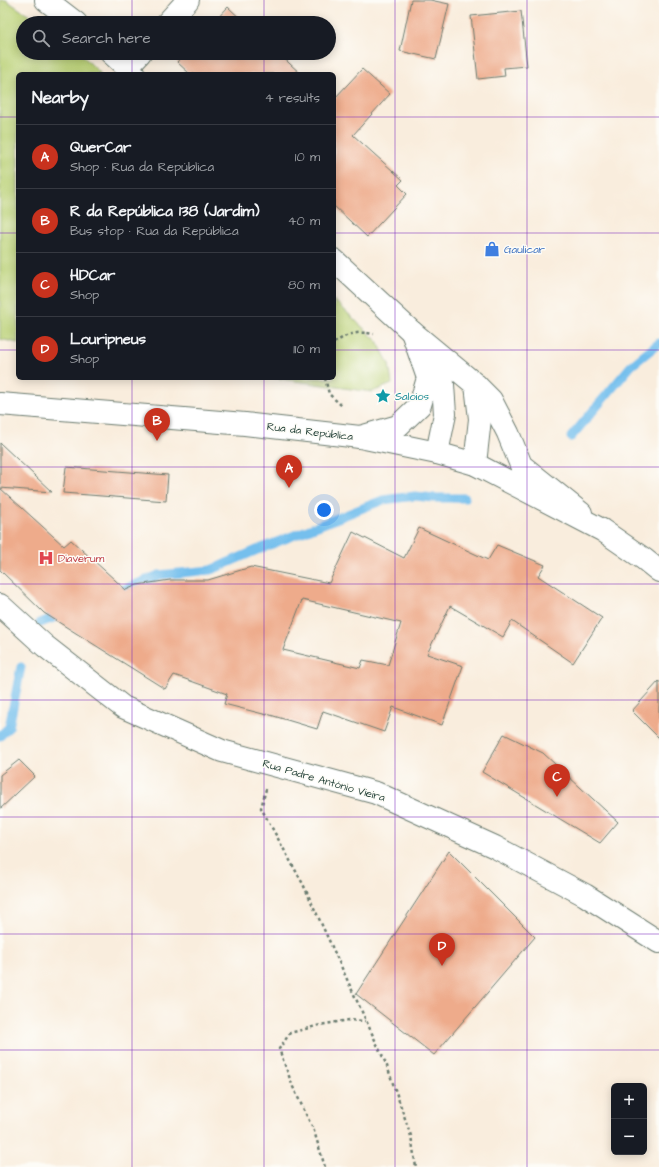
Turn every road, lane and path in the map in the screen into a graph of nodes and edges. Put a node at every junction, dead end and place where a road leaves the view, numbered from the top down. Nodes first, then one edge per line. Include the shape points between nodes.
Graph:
1 (46, 0) edge
2 (188, 0) edge
3 (67, 16) edge
4 (173, 16) edge
5 (336, 262) edge
6 (412, 332) junction
7 (378, 335) dead end
8 (336, 342) edge
9 (326, 380) edge
10 (476, 385) junction
11 (0, 404) edge
12 (342, 406) dead end
13 (360, 437) junction
14 (437, 453) junction
15 (475, 464) junction
16 (602, 530) junction
17 (659, 571) edge
18 (0, 605) edge
19 (271, 764) junction
20 (659, 942) edge
21 (366, 1021) junction
22 (325, 1167) edge
23 (416, 1167) edge

1 - 3 street
2 - 4 street
5 - 6 street
6 - 10 street
6 - 13 street via 428,378 420,404 398,426
6 - 14 street via 442,370 445,414
7 - 8 path via 359,331
9 - 12 path via 329,394
10 - 15 street via 480,419
10 - 16 street via 491,400 522,465
11 - 13 street, Rua da República via 238,423
13 - 14 street, Rua da República
14 - 15 street, Rua da República
15 - 16 street, Rua da República
16 - 17 street
18 - 19 street, Rua Padre António Vieira via 45,646 123,707 222,751
19 - 20 street, Rua Padre António Vieira via 376,793 495,846 585,895
19 - 21 path via 262,808 303,884
21 - 22 path via 349,1020 290,1033 279,1049 293,1087 314,1131
21 - 23 path via 387,1066 410,1136

